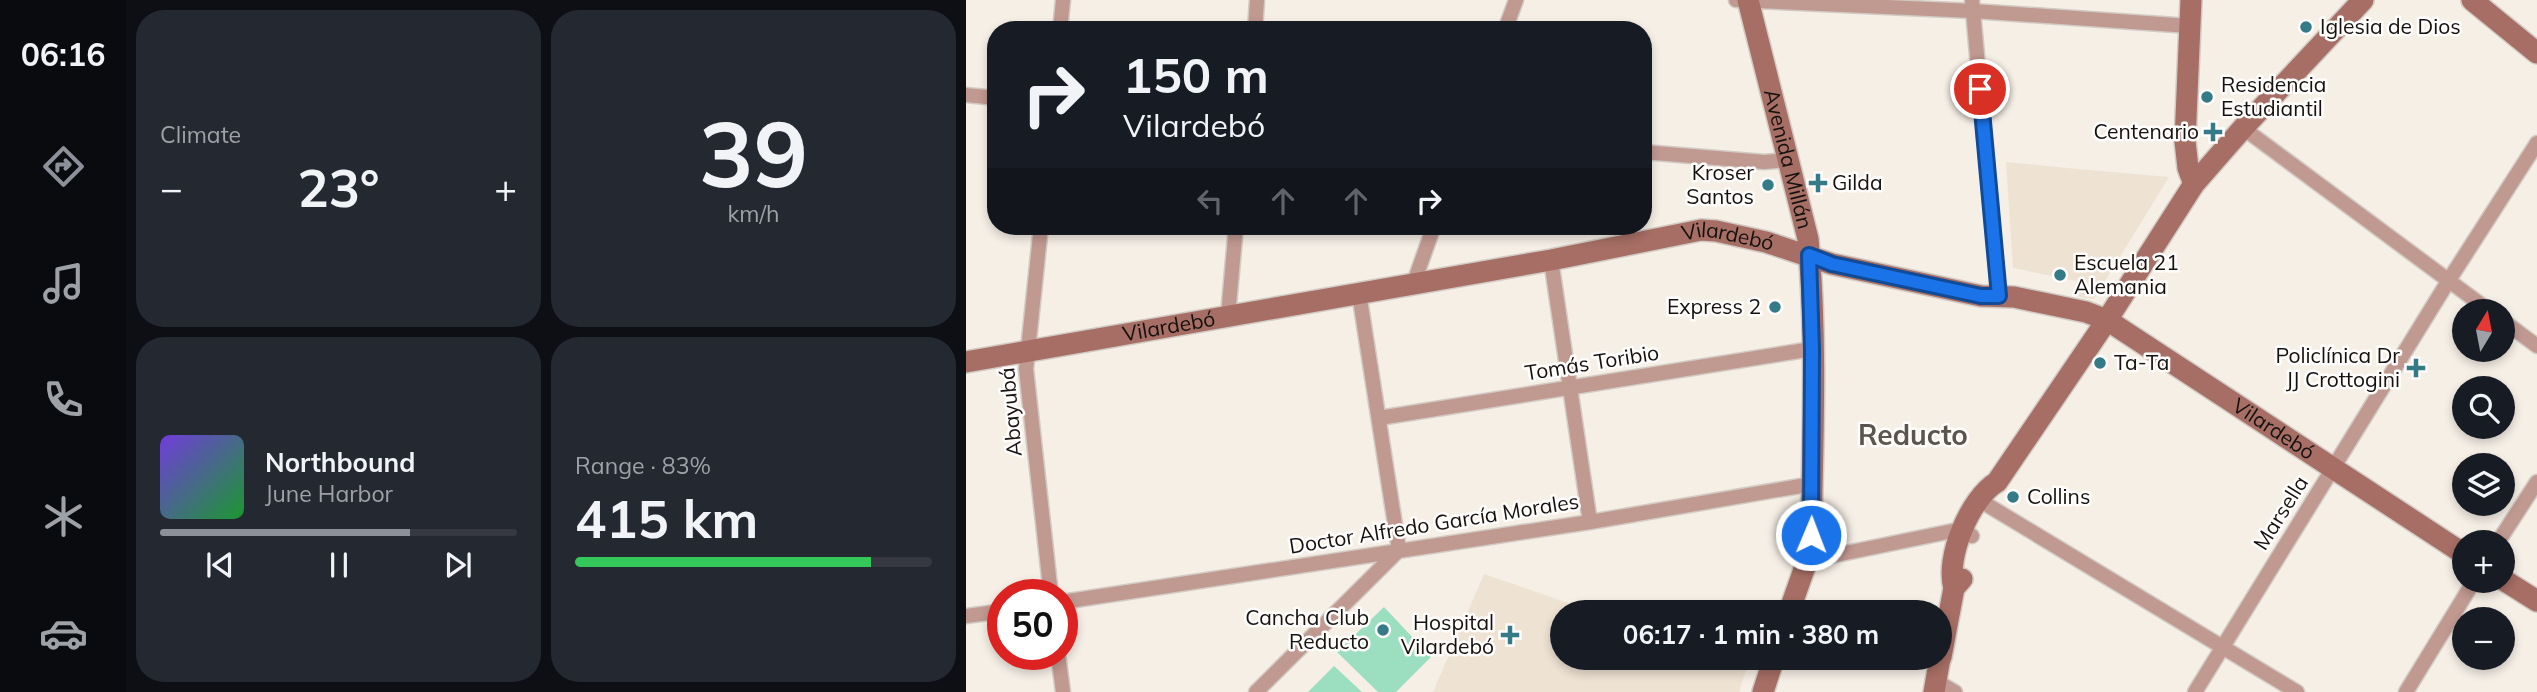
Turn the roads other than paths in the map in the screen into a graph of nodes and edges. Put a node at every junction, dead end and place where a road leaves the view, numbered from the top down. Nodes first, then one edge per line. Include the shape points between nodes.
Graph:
1 (1063, 0) edge
2 (1257, 0) edge
3 (1516, 0) edge
4 (1744, 0) edge
5 (2192, 0) edge
6 (2362, 0) edge
7 (2472, 0) edge
8 (1973, 6) edge
9 (1061, 21) edge
10 (1256, 21) edge
11 (1508, 21) edge
12 (2190, 26) junction
13 (2537, 53) edge
14 (966, 95) edge
15 (987, 97) edge
16 (2243, 128) junction
17 (2186, 132) junction
18 (2537, 143) edge
19 (1652, 153) edge
20 (1788, 160) junction
21 (2210, 163) junction
22 (2194, 184) junction
23 (1040, 235) edge
24 (1235, 235) edge
25 (1431, 235) edge
26 (1809, 255) junction
27 (1551, 260) junction
28 (2449, 280) junction
29 (1413, 285) junction
30 (1359, 293) junction
31 (1999, 296) junction
32 (2474, 299) edge
33 (1228, 316) junction
34 (2107, 320) junction
35 (2515, 330) edge
36 (2537, 346) edge
37 (1812, 349) junction
38 (1027, 352) junction
39 (966, 362) edge
40 (1570, 388) junction
41 (1379, 418) junction
42 (2332, 469) junction
43 (1997, 482) junction
44 (2537, 482) edge
45 (1812, 484) junction
46 (1989, 506) junction
47 (1590, 522) junction
48 (2506, 530) edge
49 (1967, 532) junction
50 (2452, 546) edge
51 (1399, 550) junction
52 (1807, 561) junction
53 (1049, 579) edge
54 (2515, 587) edge
55 (2467, 593) edge
56 (1078, 599) edge
57 (1793, 600) edge
58 (1952, 600) edge
59 (2537, 600) edge
60 (987, 614) edge
61 (966, 617) edge
62 (2222, 648) junction
63 (1060, 670) edge
64 (1770, 670) edge
65 (1935, 686) edge
66 (1063, 692) edge
67 (1256, 692) edge
68 (1763, 692) edge
69 (1955, 692) edge
70 (2195, 692) edge
71 (2297, 692) edge
72 (2406, 692) edge

1 - 9 street
2 - 10 street
3 - 11 street
4 - 8 street
4 - 20 street, Avenida Millán
5 - 12 street
6 - 16 street
7 - 13 street
8 - 12 street
8 - 31 street
12 - 17 street
14 - 15 street
16 - 21 street
16 - 28 street
17 - 21 street
17 - 22 street
18 - 28 street, Marsella
19 - 20 street
20 - 26 street, Avenida Millán
21 - 22 street
22 - 34 street
23 - 38 street, Abayubá
24 - 33 street
25 - 29 street
26 - 27 street, Vilardebó via 1702,230
26 - 31 street, Vilardebó via 1832,264
26 - 37 street, Avenida Millán
27 - 29 street, Vilardebó
27 - 40 street
28 - 32 street
28 - 42 street, Marsella
29 - 30 street, Vilardebó
30 - 33 street, Vilardebó
30 - 41 street
31 - 34 street, Vilardebó
33 - 38 street, Vilardebó
34 - 42 street, Vilardebó
34 - 43 street
35 - 36 street
37 - 40 street, Tomás Toribio
37 - 45 street, Avenida Millán
38 - 39 street, Vilardebó
38 - 53 street, Abayubá
40 - 41 street, Tomás Toribio
40 - 47 street
41 - 51 street
42 - 50 street, Vilardebó
42 - 62 street, Marsella
43 - 46 street
43 - 49 street via 1986,489
44 - 48 street
45 - 47 street, Doctor Alfredo García Morales
45 - 52 street, Avenida Millán
46 - 49 street
46 - 62 street
47 - 51 street, Doctor Alfredo García Morales
49 - 52 street
49 - 58 street via 1951,577
51 - 56 street, Doctor Alfredo García Morales
51 - 67 street
52 - 57 street, Avenida Millán
54 - 59 street
55 - 72 street
60 - 61 street
62 - 70 street, Marsella
62 - 71 street
63 - 66 street
64 - 68 street
65 - 69 street

